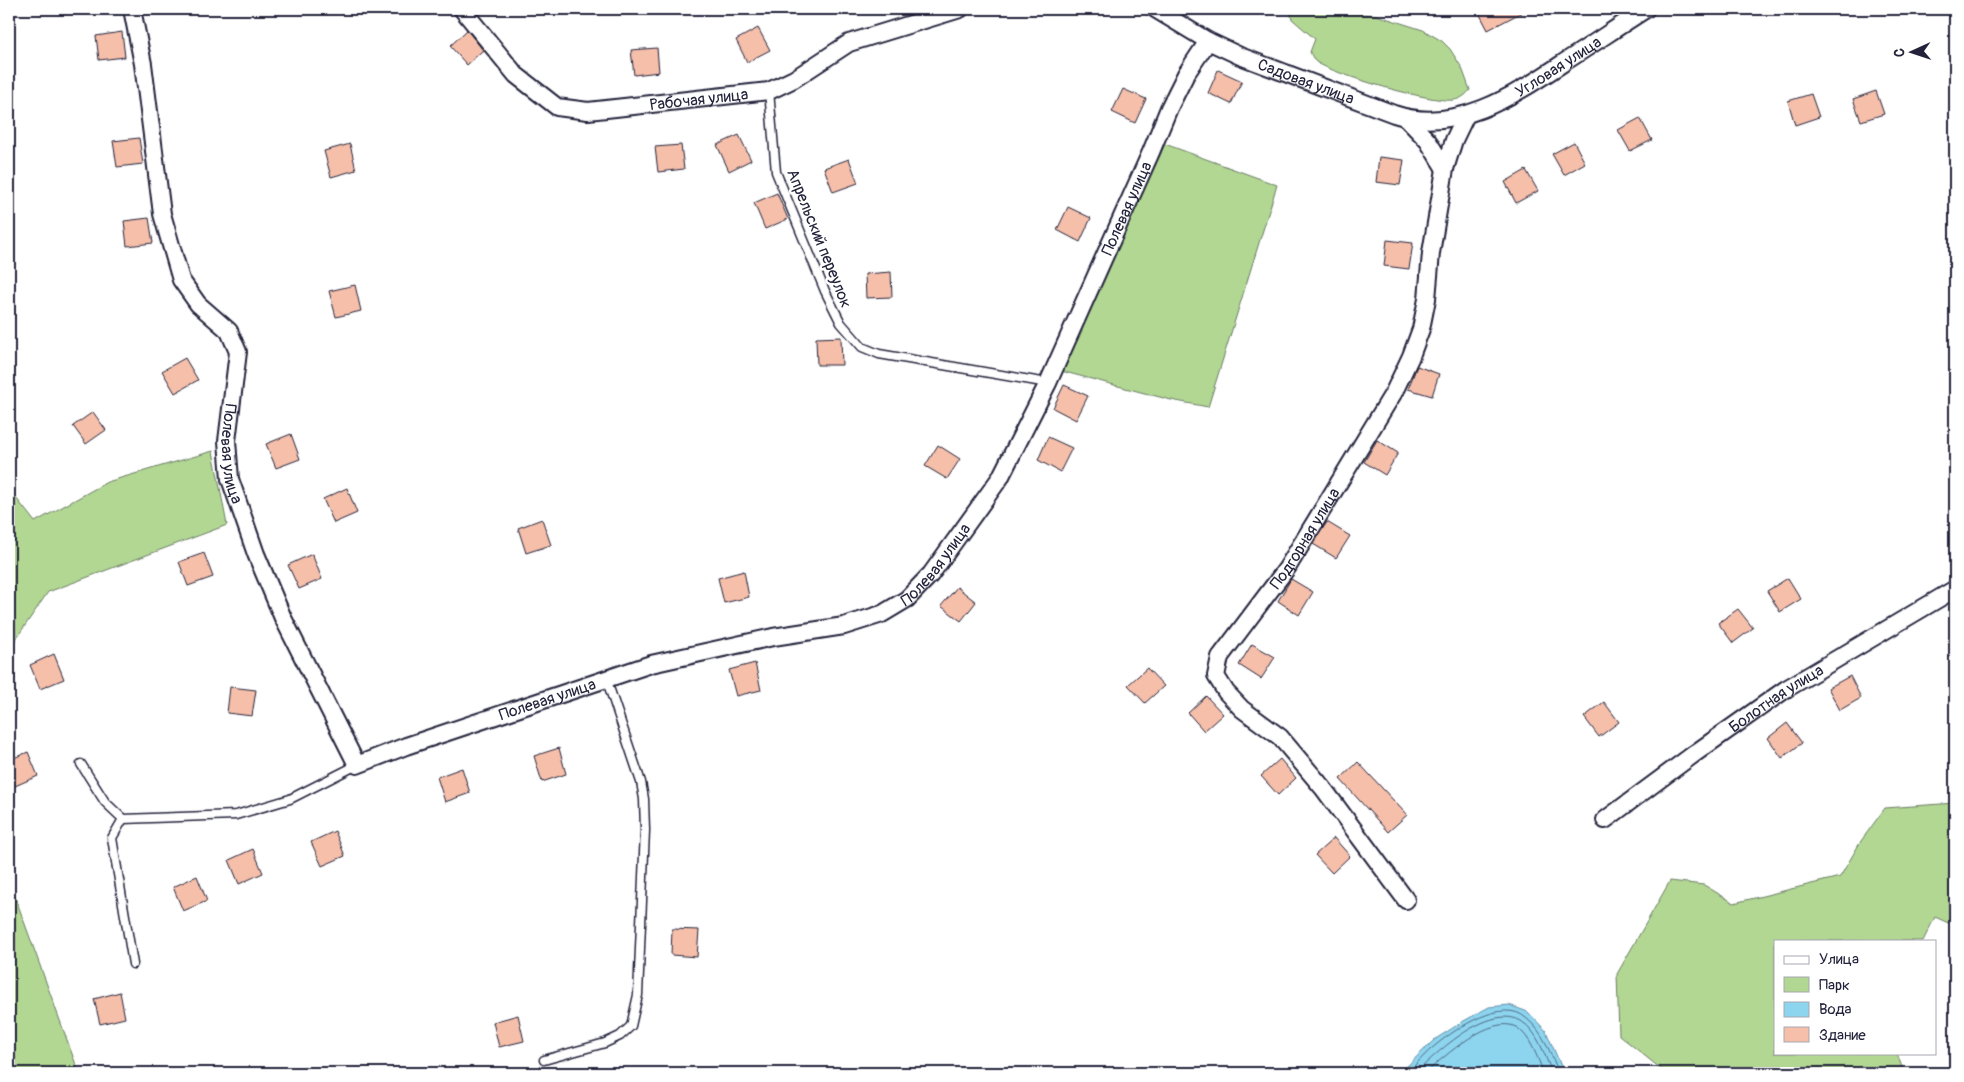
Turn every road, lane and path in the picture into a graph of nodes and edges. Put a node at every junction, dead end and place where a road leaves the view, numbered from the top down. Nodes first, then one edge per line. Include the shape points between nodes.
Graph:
1 (132, 9) edge
2 (462, 9) edge
3 (960, 9) edge
4 (1155, 9) edge
5 (1646, 9) edge
6 (1208, 40) junction
7 (768, 91) junction
8 (1466, 115) junction
9 (1406, 118) junction
10 (1445, 169) junction
11 (1048, 383) junction
12 (1955, 589) edge
13 (606, 678) junction
14 (81, 764) dead end
15 (357, 765) junction
16 (123, 819) junction
17 (1605, 820) dead end
18 (1406, 900) dead end
19 (133, 964) dead end
20 (544, 1060) dead end

1 - 15 street, Полевая улица via 162,214 181,280 198,304 229,331 238,352 227,441 230,479 283,618
2 - 7 street, Рабочая улица via 516,75 557,107 588,111
3 - 7 street, Рабочая улица via 848,43 794,79
4 - 6 street, Садовая улица
5 - 8 street, Угловая улица via 1517,93
6 - 9 street, Садовая улица via 1240,56
6 - 11 street, Полевая улица via 1169,108
7 - 11 lane, Апрельский переулок via 776,172 825,291 841,323 862,348 879,354
8 - 9 street, Садовая улица
8 - 10 street, Подгорная улица
9 - 10 street via 1428,141
10 - 18 street, Подгорная улица via 1427,299 1411,356 1394,392 1287,568 1220,657 1216,676 1242,709 1280,737 1317,780
11 - 13 street, Полевая улица via 1000,478 931,574 907,599 882,614 844,626 773,637 651,664
12 - 17 street, Болотная улица via 1786,690
13 - 15 street, Полевая улица
13 - 20 lane via 644,799 646,830 638,995 631,1026 620,1036
14 - 16 lane via 105,802
15 - 16 lane via 290,799 236,815
16 - 19 lane via 112,838

